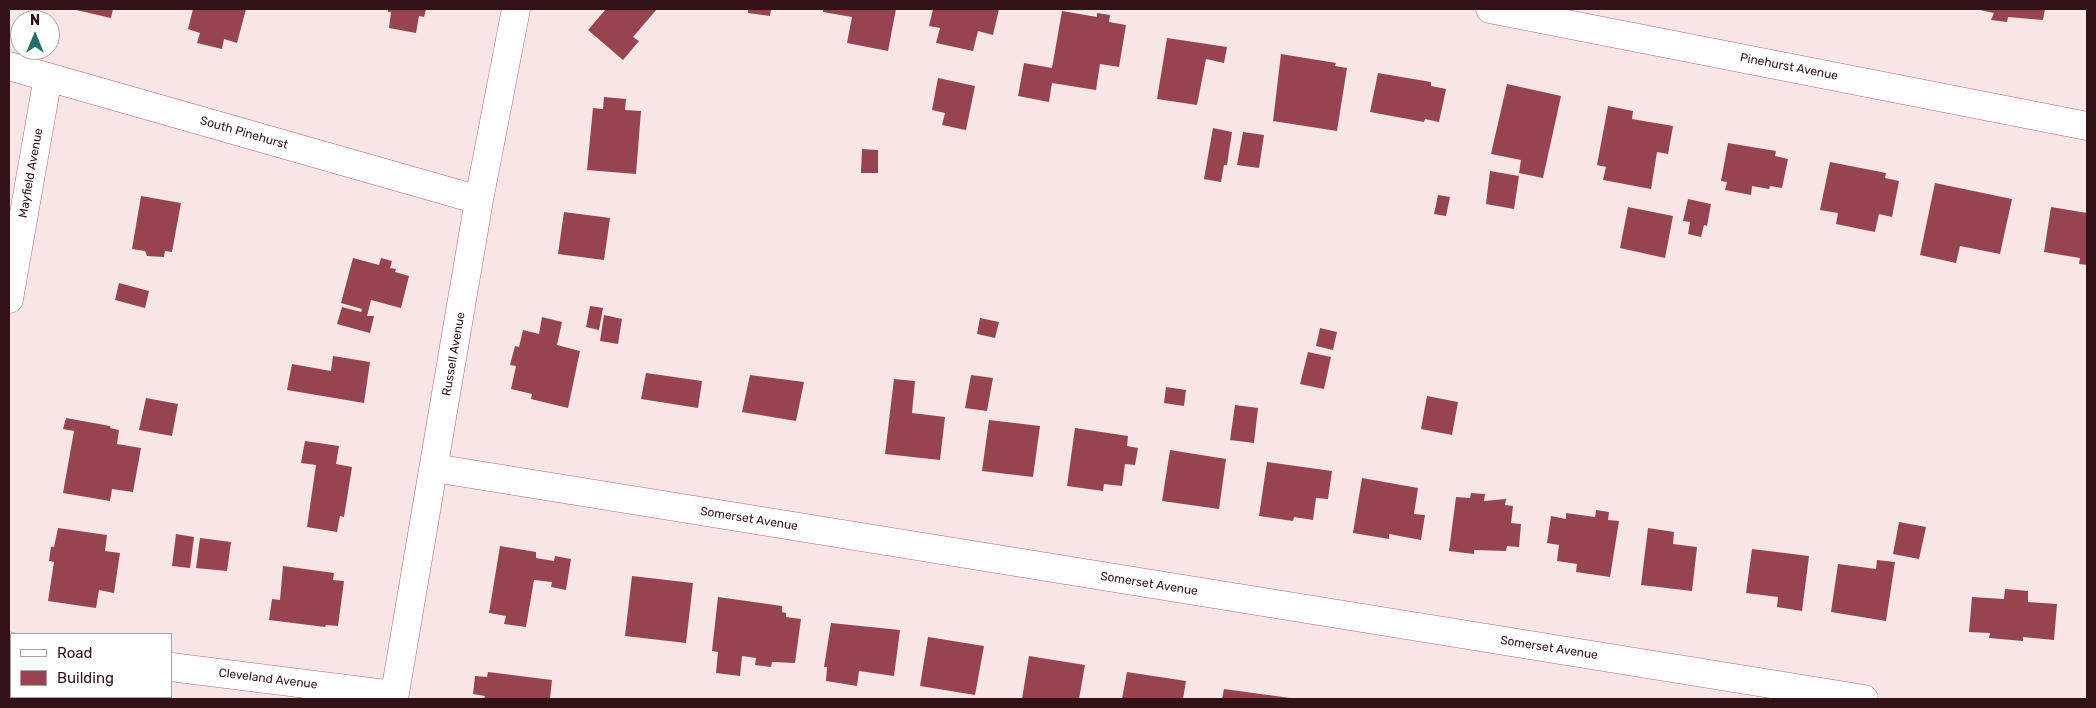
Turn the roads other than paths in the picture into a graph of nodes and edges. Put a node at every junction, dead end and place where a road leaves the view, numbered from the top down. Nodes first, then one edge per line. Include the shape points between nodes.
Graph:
1 (516, 9) edge
2 (1490, 9) edge
3 (9, 66) edge
4 (48, 77) junction
5 (2087, 126) edge
6 (478, 200) junction
7 (9, 298) edge
8 (434, 468) junction
9 (172, 667) edge
10 (394, 697) edge
11 (1864, 699) edge

1 - 6 street, Russell Avenue
2 - 5 street, Pinehurst Avenue
3 - 4 street, South Pinehurst
4 - 6 street, South Pinehurst
4 - 7 street, Mayfield Avenue
6 - 8 street, Russell Avenue
8 - 10 street, Russell Avenue
8 - 11 street, Somerset Avenue
9 - 10 street, Cleveland Avenue

